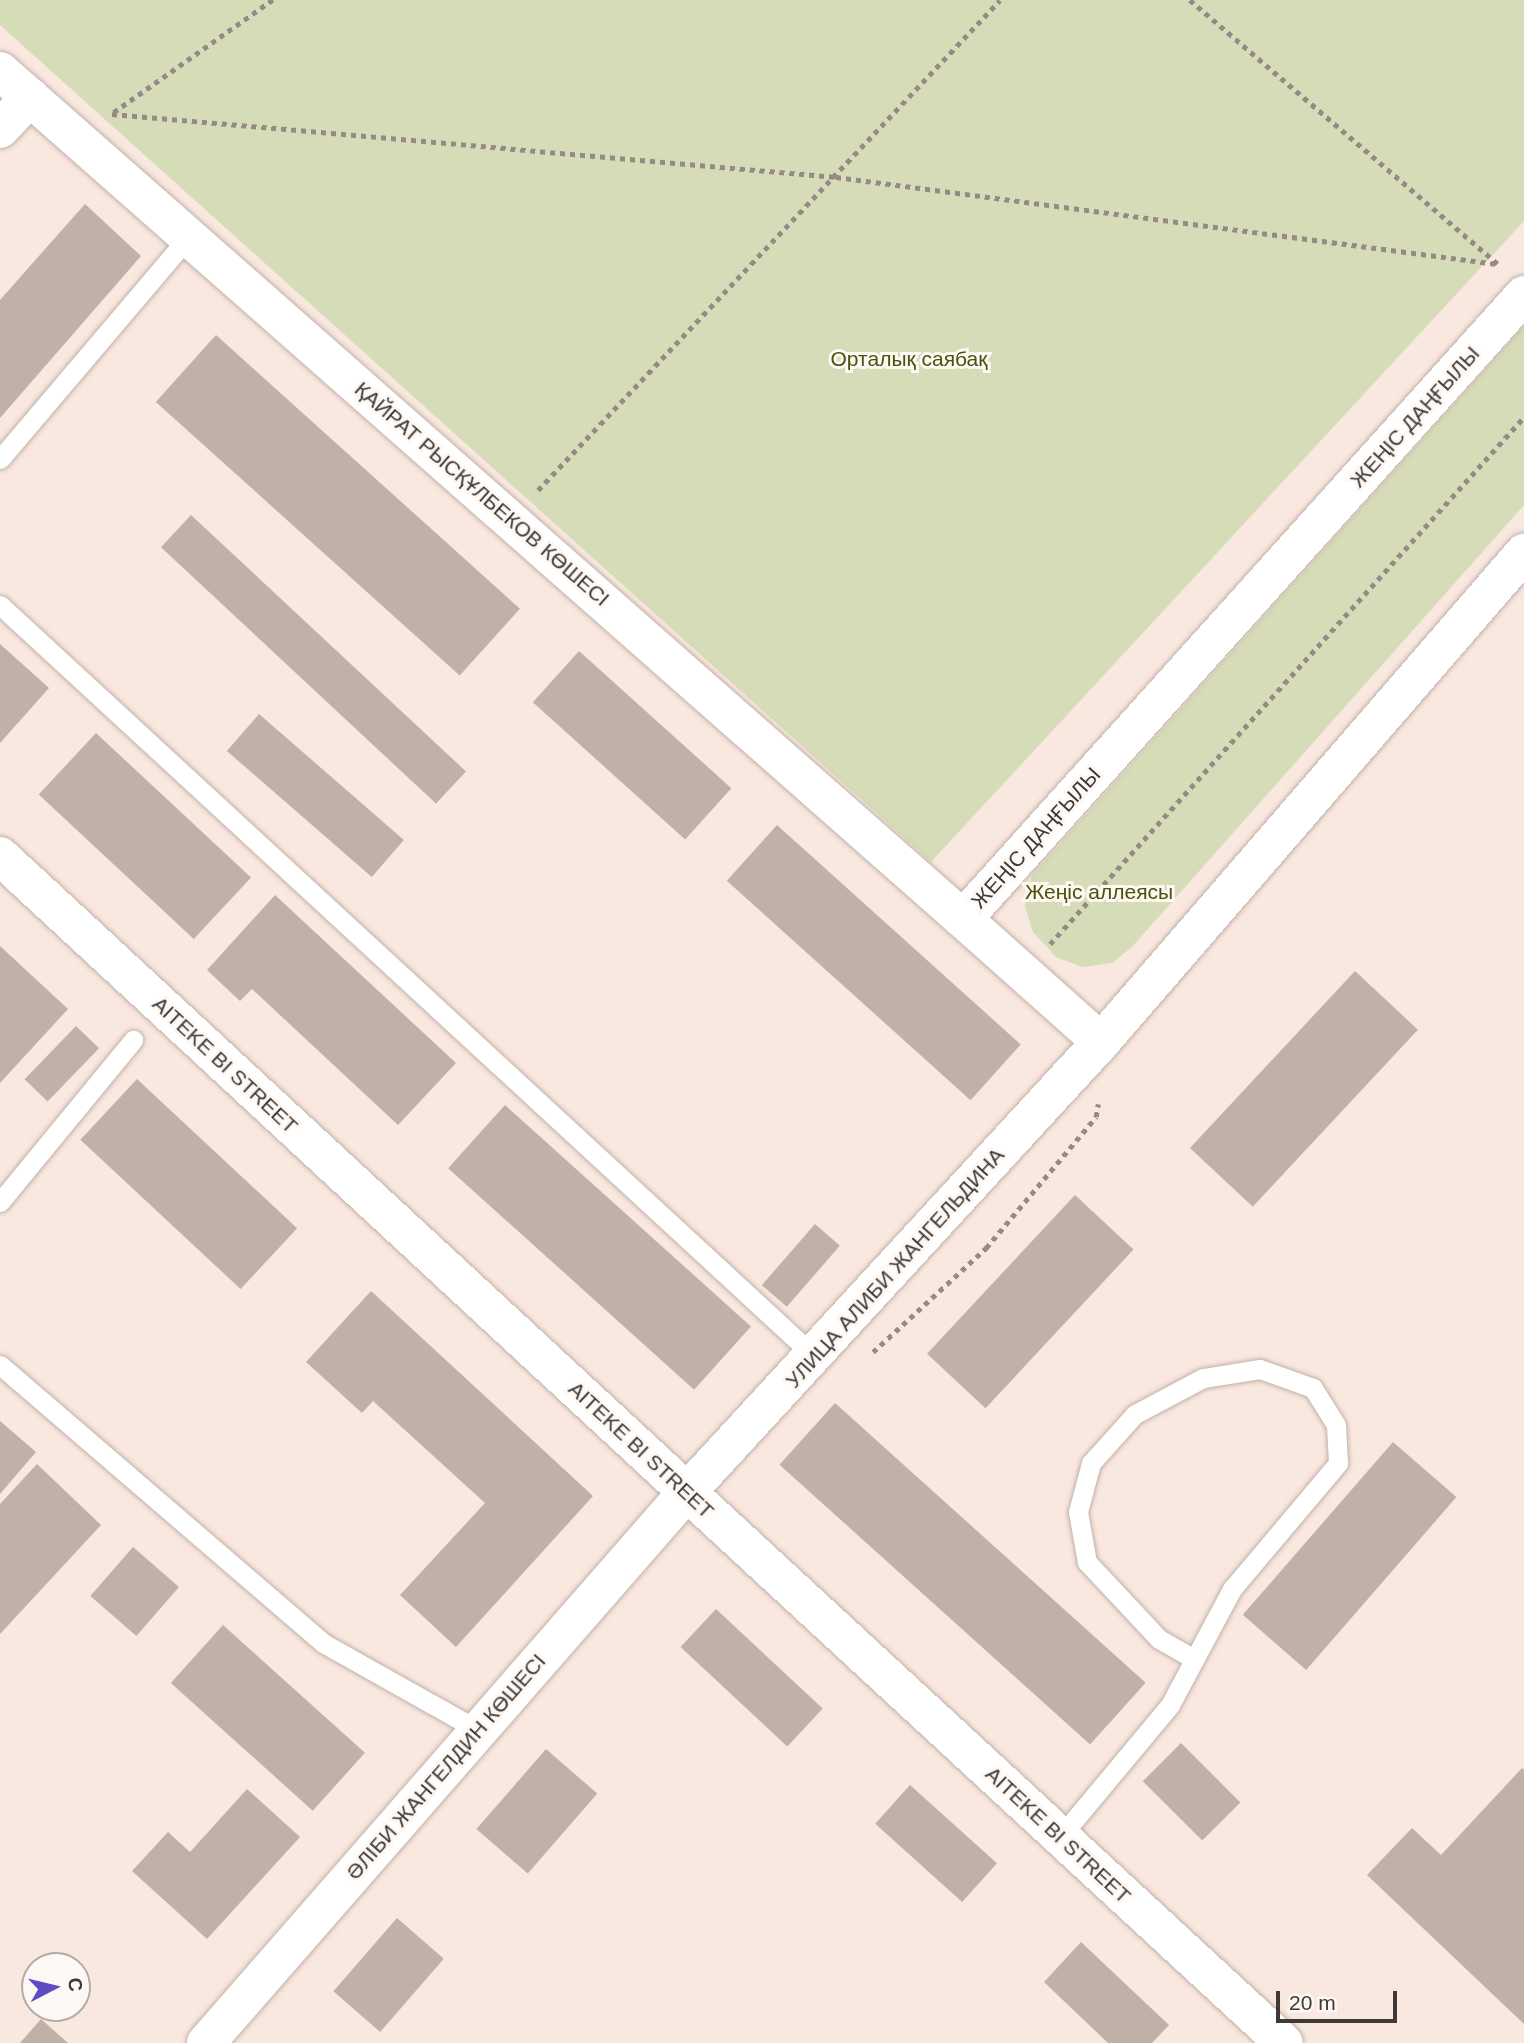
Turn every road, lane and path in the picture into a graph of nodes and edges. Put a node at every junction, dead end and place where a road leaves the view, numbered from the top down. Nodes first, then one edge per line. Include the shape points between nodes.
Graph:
1 (273, 0) edge
2 (1000, 0) edge
3 (1191, 0) edge
4 (0, 71) edge
5 (30, 97) junction
6 (0, 129) edge
7 (836, 177) junction
8 (188, 237) junction
9 (1498, 264) junction
10 (1515, 284) edge
11 (1524, 416) edge
12 (0, 459) edge
13 (511, 519) junction
14 (1524, 553) edge
15 (0, 605) edge
16 (0, 856) edge
17 (963, 919) junction
18 (1024, 974) junction
19 (132, 1040) dead end
20 (1101, 1042) junction
21 (0, 1202) edge
22 (814, 1356) junction
23 (0, 1365) edge
24 (687, 1492) junction
25 (1194, 1660) junction
26 (478, 1730) junction
27 (1060, 1837) junction
28 (206, 2043) edge
29 (1283, 2043) edge

1 - 7 path via 112,114
2 - 7 path
3 - 9 path
4 - 5 main road, ҚАЙРАТ РЫСҚҰЛБЕКОВ КӨШЕСІ
5 - 6 main road
5 - 8 main road, ҚАЙРАТ РЫСҚҰЛБЕКОВ КӨШЕСІ
7 - 9 path
7 - 13 path
8 - 12 lane
8 - 13 main road, ҚАЙРАТ РЫСҚҰЛБЕКОВ КӨШЕСІ
9 - 10 path
10 - 17 main road, ЖЕҢІС ДАҢҒЫЛЫ
11 - 18 path
13 - 17 main road, ҚАЙРАТ РЫСҚҰЛБЕКОВ КӨШЕСІ
14 - 20 main road
15 - 22 lane
16 - 24 main road, AITEKE BI STREET
17 - 18 main road, ЖЕҢІС ДАҢҒЫЛЫ
18 - 20 main road, ЖЕҢІС ДАҢҒЫЛЫ
19 - 21 lane
20 - 22 main road, УЛИЦА АЛИБИ ЖАНГЕЛЬДИНА
22 - 24 main road, УЛИЦА АЛИБИ ЖАНГЕЛЬДИНА
23 - 26 lane via 323,1643
24 - 26 main road, ӘЛІБИ ЖАНГЕЛДИН КӨШЕСІ
24 - 27 main road, AITEKE BI STREET
25 - 25 lane via 1232,1589 1338,1463 1336,1425 1313,1388 1261,1369 1203,1378 1135,1415 1091,1463 1078,1512 1087,1562 1159,1639
25 - 27 lane via 1170,1705
26 - 28 main road, ӘЛІБИ ЖАНГЕЛДИН КӨШЕСІ
27 - 29 main road, AITEKE BI STREET

